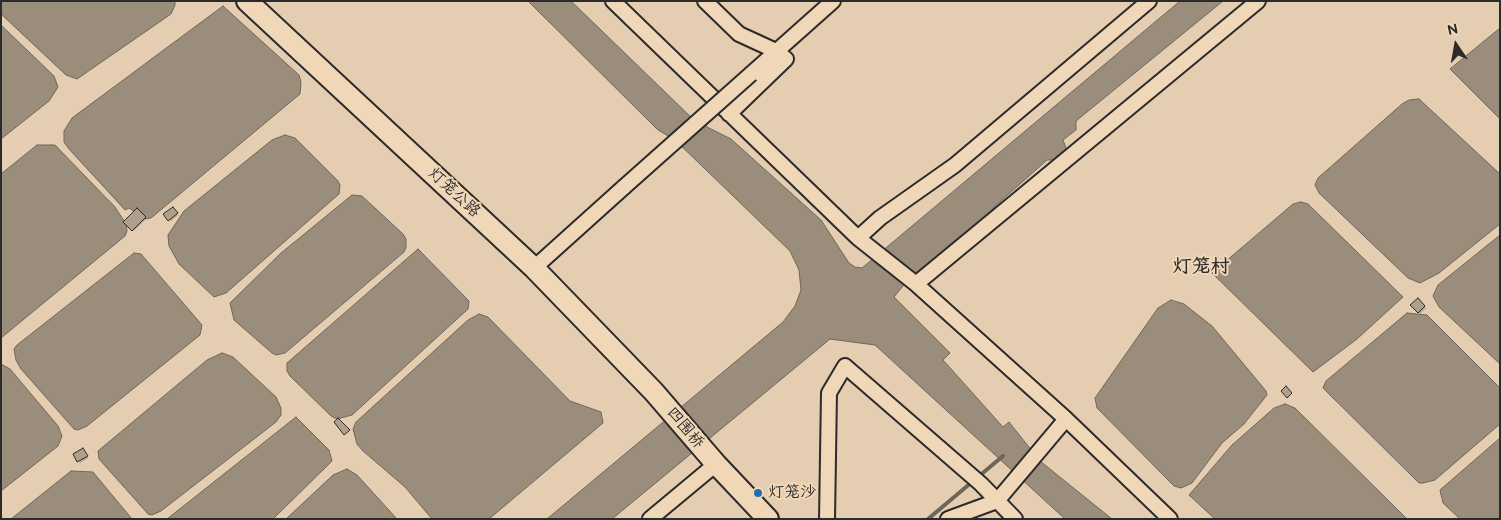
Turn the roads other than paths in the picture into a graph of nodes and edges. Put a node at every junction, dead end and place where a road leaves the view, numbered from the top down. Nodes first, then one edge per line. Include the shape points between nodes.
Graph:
1 (247, 1) edge
2 (613, 1) edge
3 (705, 1) edge
4 (833, 1) edge
5 (1149, 1) edge
6 (1258, 1) edge
7 (776, 51) junction
8 (729, 114) junction
9 (858, 238) junction
10 (534, 268) junction
11 (916, 284) junction
12 (654, 392) joint
13 (1066, 420) junction
14 (716, 464) junction
15 (997, 501) junction
16 (650, 519) edge
17 (768, 519) edge
18 (826, 519) edge
19 (948, 519) edge
20 (1015, 519) edge
21 (1170, 519) edge

1 - 10 street, 灯笼公路
2 - 8 street
3 - 7 street via 739,34
4 - 7 street
5 - 9 street via 954,165 880,218
6 - 11 street
7 - 8 street via 786,58
7 - 10 street, bridge
8 - 9 street
9 - 11 street
10 - 12 street, 灯笼公路
11 - 13 street
12 - 14 street, 四围桥
13 - 15 street
13 - 21 street
14 - 16 street
14 - 17 street
15 - 18 street via 844,366 829,393
15 - 19 street
15 - 20 street

